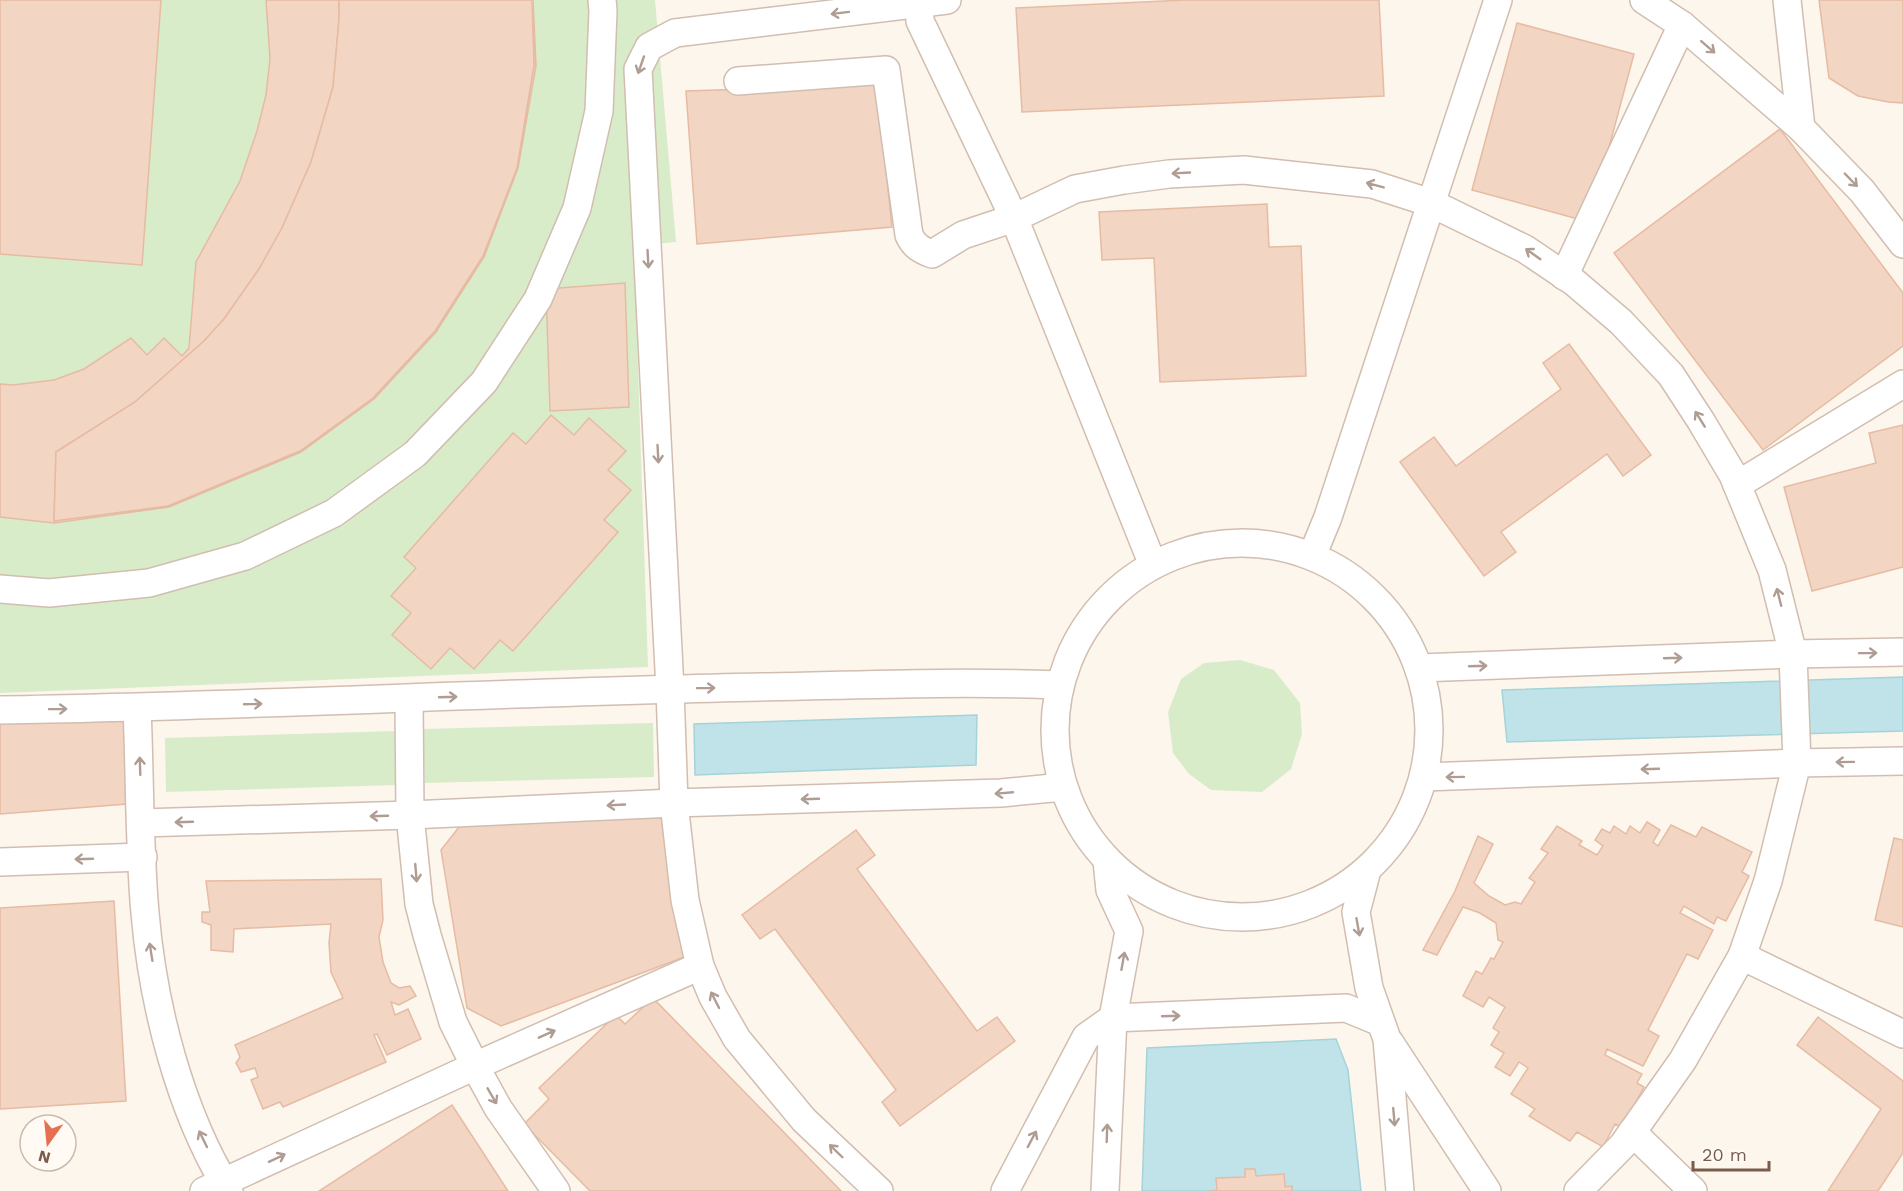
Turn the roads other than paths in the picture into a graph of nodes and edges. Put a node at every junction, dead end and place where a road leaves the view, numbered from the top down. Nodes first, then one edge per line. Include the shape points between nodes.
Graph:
1 (602, 0) edge
2 (947, 0) edge
3 (1498, 0) edge
4 (1644, 0) edge
5 (1787, 0) edge
6 (919, 2) edge
7 (1682, 25) junction
8 (738, 81) dead end
9 (1801, 128) junction
10 (1431, 203) junction
11 (1014, 218) junction
12 (1903, 244) edge
13 (1564, 276) junction
14 (1903, 384) edge
15 (1737, 485) junction
16 (1312, 556) junction
17 (1153, 565) junction
18 (0, 589) edge
19 (1903, 652) edge
20 (1793, 661) junction
21 (1419, 668) junction
22 (1059, 685) junction
23 (670, 689) junction
24 (409, 699) junction
25 (137, 708) junction
26 (0, 710) edge
27 (1796, 754) junction
28 (1903, 761) edge
29 (1424, 777) junction
30 (1063, 787) junction
31 (674, 803) junction
32 (410, 815) junction
33 (141, 823) junction
34 (143, 857) junction
35 (1107, 861) junction
36 (0, 862) edge
37 (1367, 870) junction
38 (1742, 956) junction
39 (700, 966) junction
40 (1113, 1018) junction
41 (1384, 1030) junction
42 (1903, 1034) edge
43 (475, 1066) junction
44 (1632, 1132) junction
45 (219, 1188) edge
46 (556, 1191) edge
47 (879, 1191) edge
48 (1005, 1191) edge
49 (1105, 1191) edge
50 (1400, 1191) edge
51 (1487, 1191) edge
52 (1578, 1191) edge
53 (1693, 1191) edge

1 - 18 lane via 599,111 577,208 538,299 484,382 415,454 334,513 245,556 149,583 49,593
2 - 6 lane
3 - 10 lane
4 - 7 lane
5 - 9 lane
6 - 11 lane via 920,21
6 -> 23 lane via 675,33 649,48 638,69
7 -> 9 lane
7 - 13 lane
8 - 11 lane via 886,70 912,242 932,254 963,235
9 -> 12 lane via 1862,191
10 -> 11 lane via 1372,184 1245,170 1169,174 1075,189
13 -> 10 lane via 1525,249
10 - 16 lane
11 - 17 lane
15 -> 13 lane via 1671,375 1621,322
14 - 15 lane
20 -> 15 lane via 1772,570
16 - 17 lane via 1259,544 1204,547
16 - 21 lane via 1358,583 1395,621
17 - 22 lane via 1111,595 1079,636
20 -> 19 lane
21 -> 20 lane
20 - 27 lane
21 - 29 lane via 1430,722
23 -> 22 lane via 1001,682
22 - 30 lane via 1054,736
24 -> 23 lane
23 - 31 lane
25 -> 24 lane
24 - 32 lane
26 -> 25 lane
33 -> 25 lane
28 -> 27 lane
27 -> 29 lane
27 - 38 lane via 1768,881
29 - 37 lane via 1407,820 1381,858
30 -> 31 lane via 1001,793
30 - 35 lane via 1081,826
31 -> 32 lane
31 - 39 lane via 685,900
32 -> 33 lane
32 -> 43 lane via 419,904 427,936 453,1022
33 - 34 lane
34 -> 36 lane
45 -> 34 lane via 161,1022 145,914
35 - 37 lane via 1141,888 1190,910 1243,918 1297,910
40 -> 35 lane via 1129,932 1110,890
37 -> 41 lane via 1356,912 1369,988
38 - 42 lane
38 - 44 lane via 1683,1060
43 -> 39 lane
47 -> 39 lane via 804,1120 737,1039
40 -> 41 lane via 1346,1008
48 -> 40 lane via 1086,1037
49 -> 40 lane
41 -> 50 lane
41 - 51 lane
45 -> 43 lane
43 -> 46 lane via 498,1108
44 - 52 lane
44 - 53 lane

